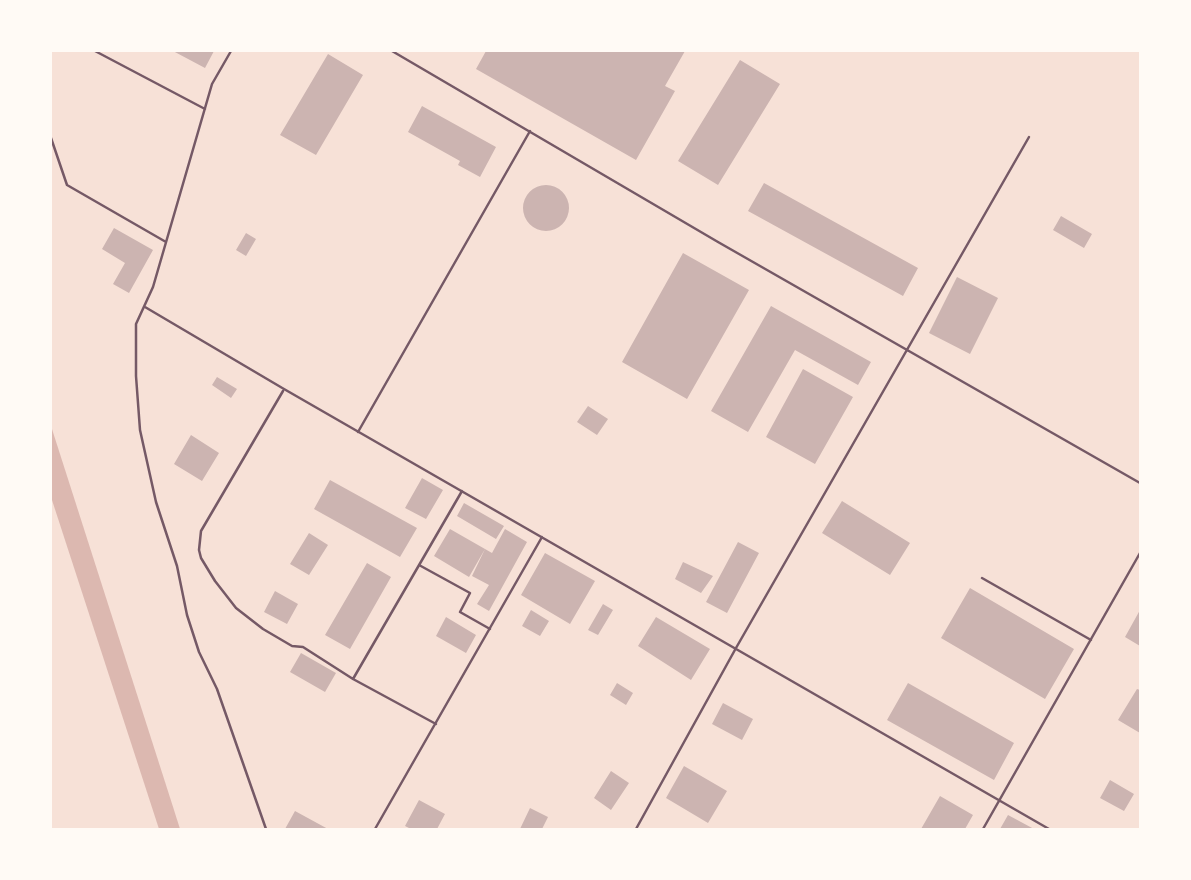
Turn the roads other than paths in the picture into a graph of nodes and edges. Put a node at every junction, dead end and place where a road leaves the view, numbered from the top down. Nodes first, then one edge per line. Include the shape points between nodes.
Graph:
1 (95, 51) edge
2 (231, 51) edge
3 (392, 51) edge
4 (205, 109) junction
5 (530, 131) junction
6 (1029, 137) dead end
7 (51, 138) edge
8 (166, 242) junction
9 (145, 307) junction
10 (907, 350) junction
11 (284, 389) junction
12 (358, 432) junction
13 (1140, 483) edge
14 (462, 491) junction
15 (542, 537) junction
16 (1140, 553) edge
17 (419, 565) junction
18 (982, 578) dead end
19 (490, 629) junction
20 (1091, 640) junction
21 (736, 648) junction
22 (353, 679) junction
23 (436, 724) junction
24 (999, 801) junction
25 (265, 829) edge
26 (375, 829) edge
27 (636, 829) edge
28 (983, 829) edge
29 (1049, 829) edge

1 - 4 lane
2 - 4 lane via 212,84
3 - 5 lane
4 - 8 lane
5 - 10 lane
5 - 12 lane
6 - 10 lane
7 - 8 lane via 67,185
8 - 9 lane
9 - 11 lane
9 - 25 lane via 136,324 136,376 140,429 156,502 199,652 217,689
10 - 13 lane
10 - 21 lane
11 - 12 lane
11 - 22 lane via 201,531 199,550 236,608 263,629 292,646 303,647
12 - 14 lane
14 - 15 lane
14 - 17 lane
15 - 19 lane
15 - 21 lane
16 - 20 lane
17 - 19 lane via 470,593 460,612
17 - 22 lane
18 - 20 lane
19 - 23 lane
20 - 24 lane
21 - 24 lane
21 - 27 lane
22 - 23 lane
23 - 26 lane
24 - 28 lane
24 - 29 lane

